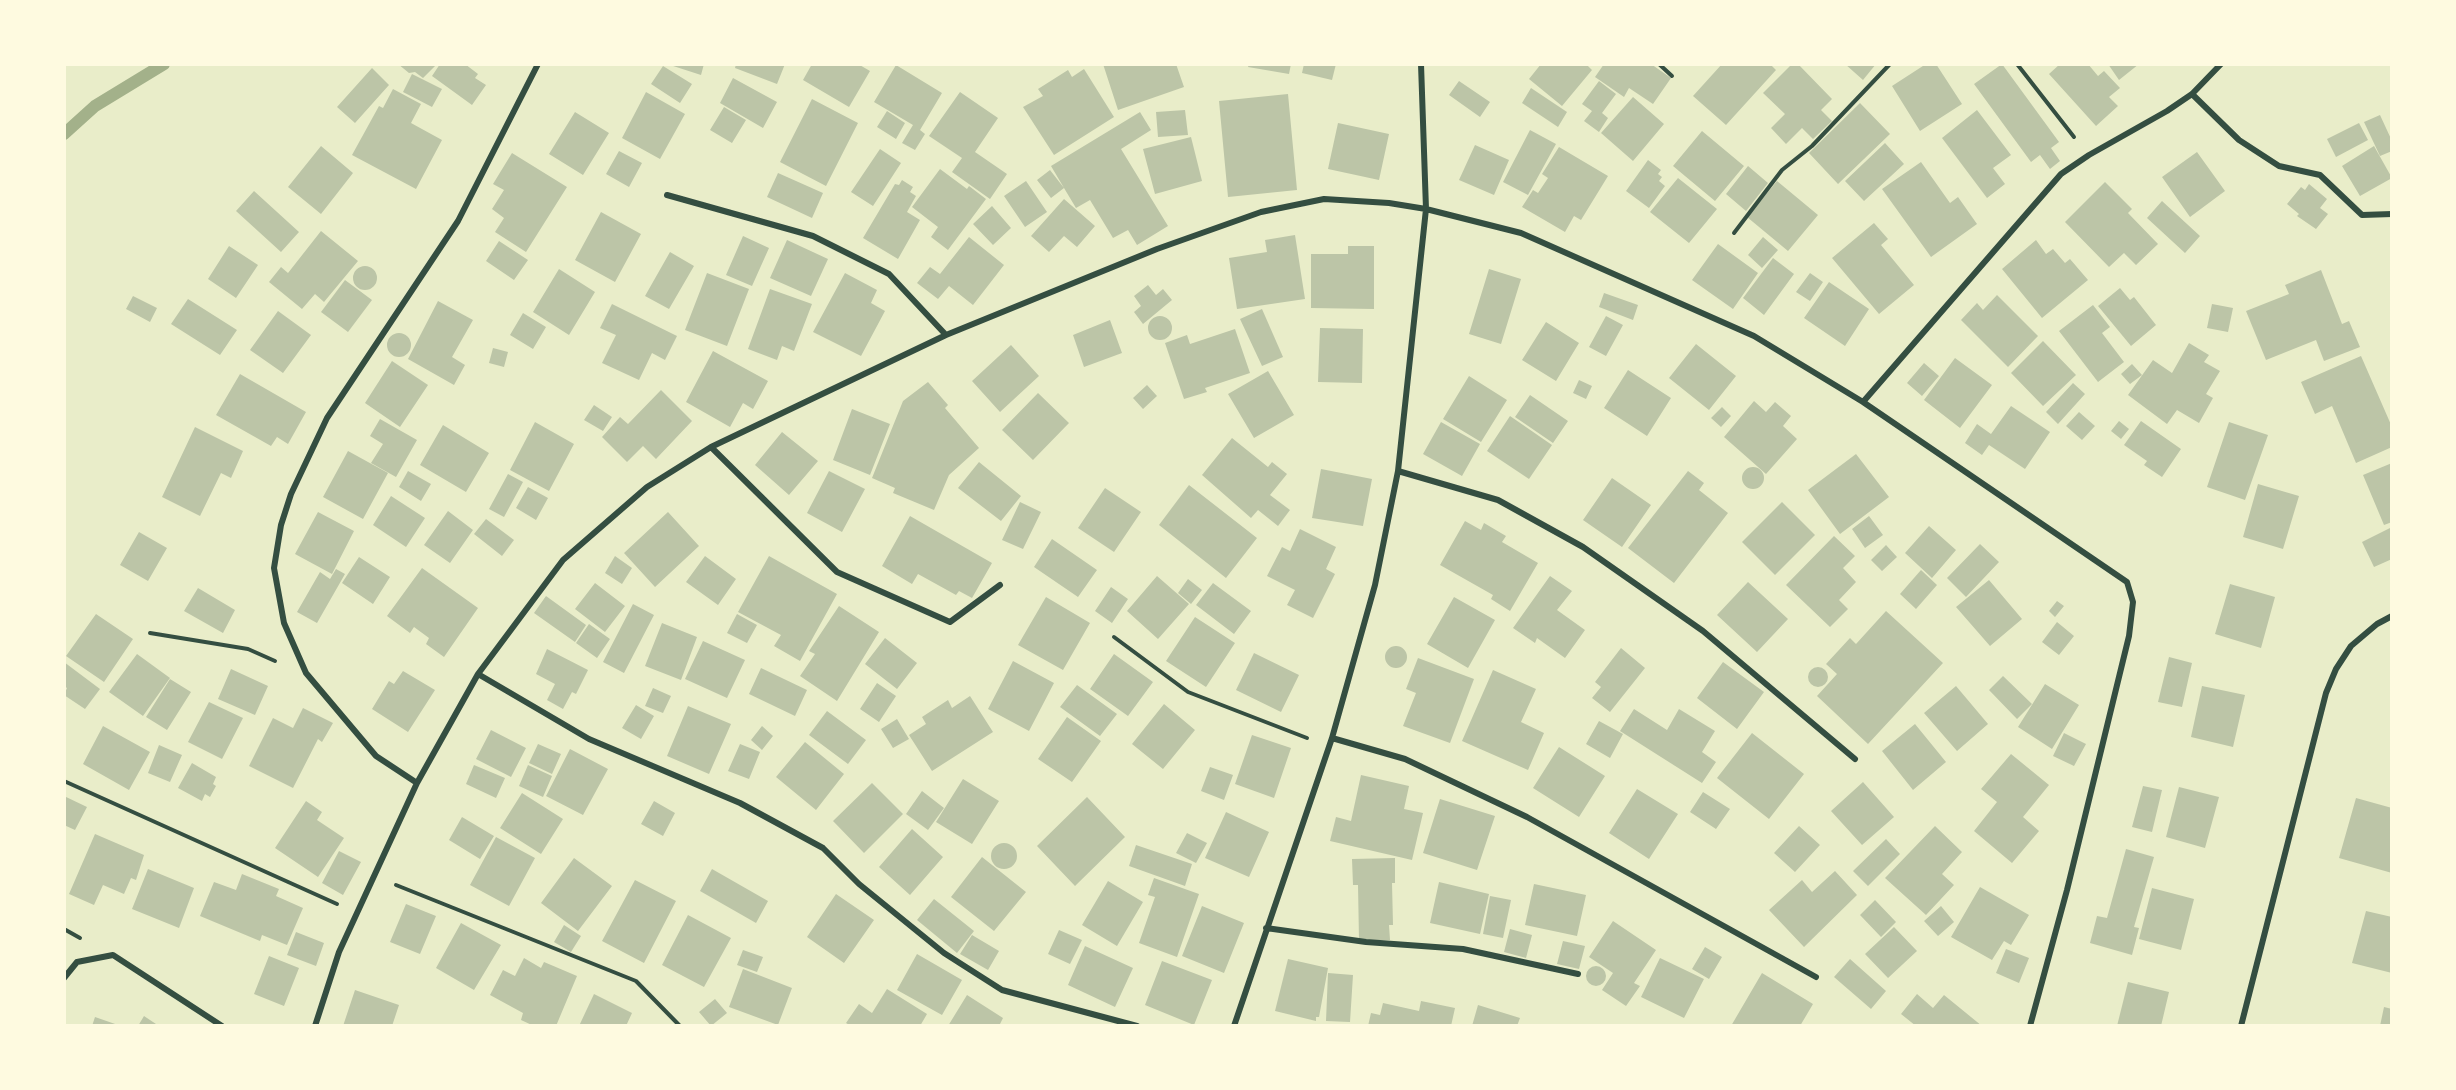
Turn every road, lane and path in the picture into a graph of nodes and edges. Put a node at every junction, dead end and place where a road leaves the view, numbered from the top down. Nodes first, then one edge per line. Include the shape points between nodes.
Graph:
1 (538, 64) edge
2 (1659, 64) edge
3 (1890, 64) edge
4 (2017, 64) edge
5 (2221, 64) edge
6 (1421, 65) edge
7 (1672, 76) dead end
8 (2192, 94) junction
9 (2089, 155) junction
10 (667, 195) dead end
11 (1426, 209) junction
12 (2391, 213) edge
13 (1734, 233) dead end
14 (946, 335) junction
15 (1863, 402) junction
16 (711, 447) junction
17 (1398, 471) junction
18 (1000, 585) dead end
19 (2391, 616) edge
20 (150, 633) dead end
21 (1113, 637) dead end
22 (306, 673) junction
23 (478, 674) junction
24 (1332, 738) junction
25 (1328, 746) junction
26 (1855, 759) dead end
27 (64, 781) edge
28 (417, 783) junction
29 (375, 876) junction
30 (357, 914) junction
31 (1266, 928) junction
32 (1578, 974) dead end
33 (1816, 977) dead end
34 (64, 978) edge
35 (222, 1026) edge
36 (315, 1026) edge
37 (680, 1026) edge
38 (1137, 1026) edge
39 (1234, 1026) edge
40 (2030, 1026) edge
41 (2241, 1026) edge

1 - 22 street via 458,221 327,418 291,494 274,568 284,622
2 - 7 path
3 - 13 path via 1812,146 1782,170
4 - 9 path
5 - 8 street
6 - 11 street
8 - 9 street
8 - 12 street via 2239,140 2279,166 2320,175 2362,216
9 - 15 street via 2061,174
10 - 14 street via 813,236 889,274
11 - 14 street via 1324,199 1261,212 1157,249
11 - 15 street via 1521,233 1620,276 1754,336
11 - 17 street
14 - 16 street
15 - 40 street via 2117,574 2132,591 2132,613 2121,669
16 - 18 street via 837,572 950,622
16 - 23 street via 646,487 563,560
17 - 24 street via 1376,585
17 - 26 street via 1498,500 1583,547 1703,631
19 - 41 street via 2351,646 2326,693
20 - 22 path via 248,650
21 - 25 path via 1188,692
22 - 28 street via 376,756
23 - 28 street
23 - 38 street via 589,739 740,803 823,848 859,884 944,953 1002,990
24 - 25 street
24 - 33 street via 1405,759 1527,817
25 - 31 street
27 - 30 path
28 - 29 street
29 - 30 street
29 - 37 path via 636,981
30 - 36 street via 339,952
31 - 32 street via 1366,942 1463,949
31 - 39 street
34 - 35 street via 77,962 113,955

